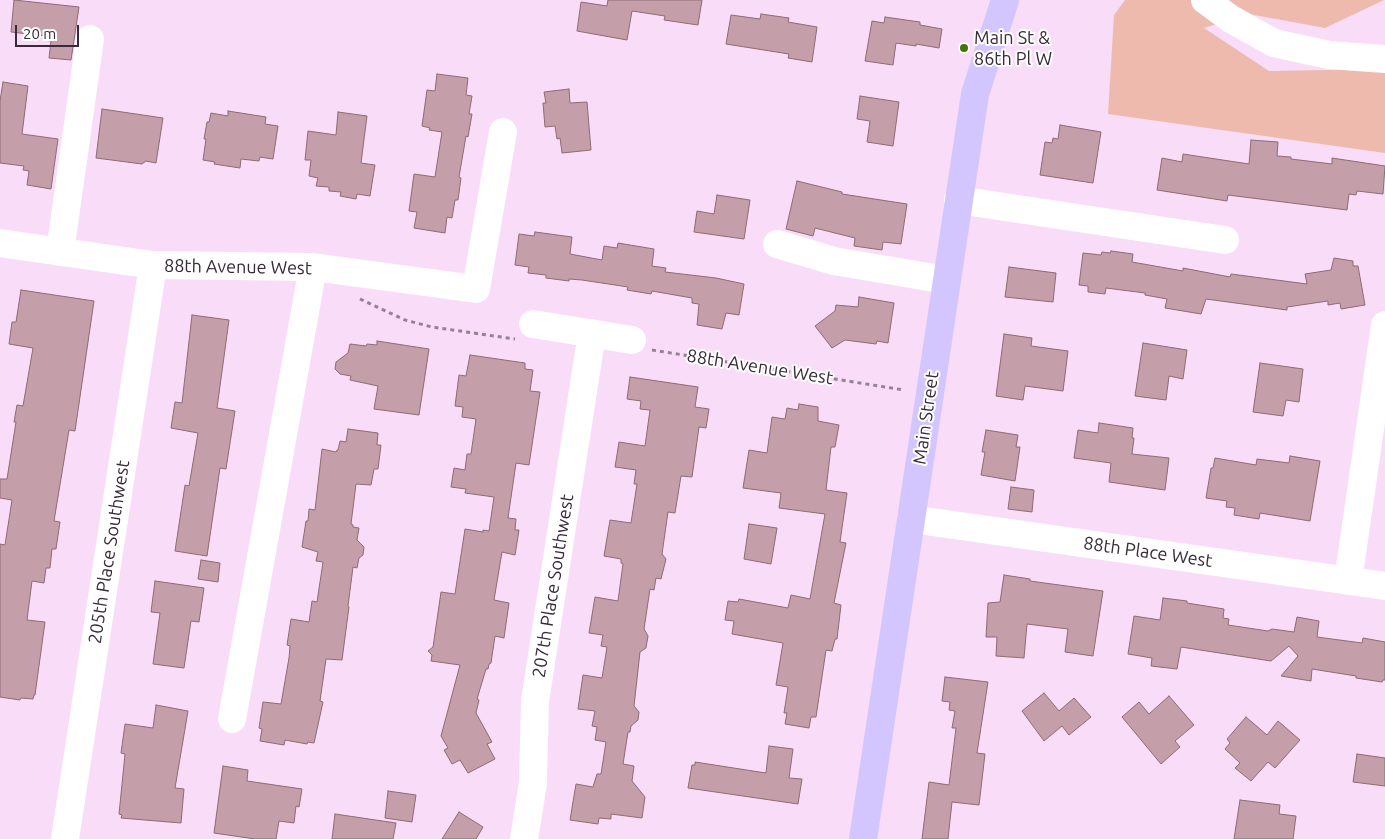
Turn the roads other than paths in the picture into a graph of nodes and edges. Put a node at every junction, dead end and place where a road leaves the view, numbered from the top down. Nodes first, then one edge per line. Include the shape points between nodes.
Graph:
1 (1005, 0) edge
2 (1205, 0) edge
3 (90, 39) dead end
4 (1385, 59) edge
5 (503, 132) dead end
6 (958, 200) junction
7 (1224, 240) dead end
8 (0, 243) edge
9 (777, 244) dead end
10 (60, 252) junction
11 (153, 265) junction
12 (313, 268) junction
13 (946, 280) junction
14 (1385, 326) edge
15 (527, 332) road end
16 (592, 333) junction
17 (639, 346) road end
18 (1382, 361) edge
19 (911, 519) junction
20 (1348, 581) junction
21 (1385, 586) edge
22 (232, 719) dead end
23 (65, 839) edge
24 (524, 839) edge
25 (863, 839) edge

1 - 6 main road, Main Street via 975,94
2 - 4 street via 1274,43 1328,55
3 - 10 street
5 - 12 street, 88th Avenue West via 476,289
6 - 7 street
6 - 13 main road, Main Street
8 - 10 street, 88th Avenue West
9 - 13 street via 834,261
10 - 11 street, 88th Avenue West
11 - 12 street, 88th Avenue West
11 - 23 street, 205th Place Southwest
12 - 22 street
13 - 19 main road, Main Street
14 - 18 street
15 - 16 street
16 - 17 street
16 - 24 street, 207th Place Southwest via 535,701 533,783
18 - 20 street
19 - 20 street, 88th Place West
19 - 25 main road, Main Street
20 - 21 street, 88th Place West

